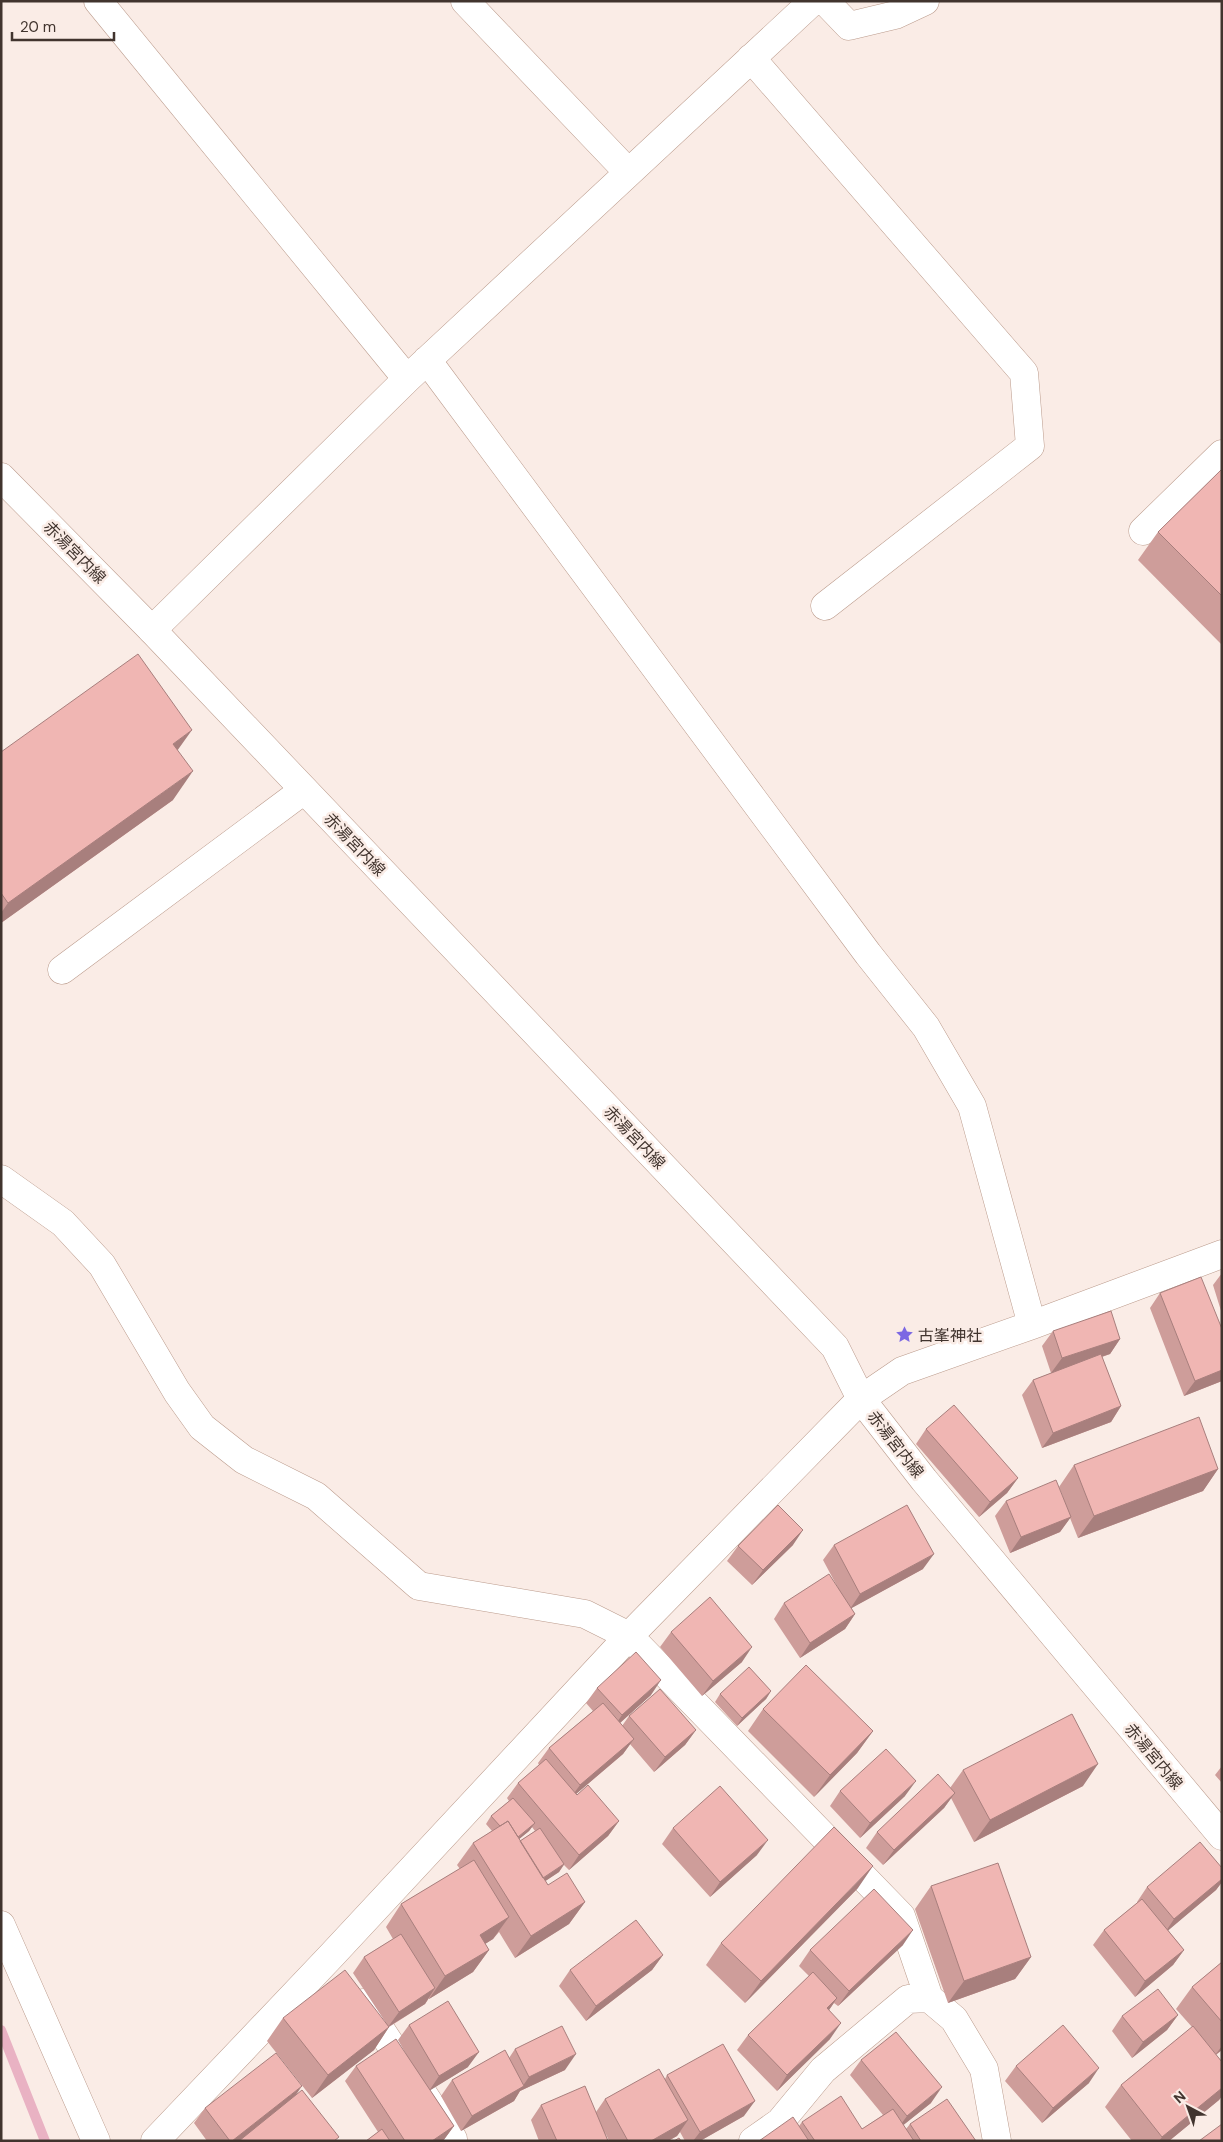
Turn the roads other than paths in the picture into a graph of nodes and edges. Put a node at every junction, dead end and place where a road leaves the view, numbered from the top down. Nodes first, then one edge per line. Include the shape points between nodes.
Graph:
1 (98, 1) edge
2 (465, 1) edge
3 (813, 1) edge
4 (825, 1) edge
5 (924, 1) edge
6 (751, 58) junction
7 (628, 172) junction
8 (428, 360) junction
9 (407, 379) junction
10 (1222, 454) edge
11 (4, 486) edge
12 (1143, 531) dead end
13 (825, 606) dead end
14 (152, 630) junction
15 (304, 790) junction
16 (62, 970) dead end
17 (1, 1179) edge
18 (1222, 1254) edge
19 (1032, 1326) junction
20 (861, 1399) junction
21 (629, 1636) junction
22 (1222, 1836) edge
23 (1, 1925) edge
24 (332, 1955) junction
25 (929, 1998) junction
26 (452, 2139) edge
27 (96, 2141) edge
28 (155, 2141) edge
29 (753, 2141) edge
30 (997, 2141) edge

1 - 9 street
2 - 7 street
3 - 6 street
4 - 5 street via 849,26 895,15
6 - 7 street
6 - 13 street via 1024,373 1030,446
7 - 8 street
8 - 9 street
8 - 19 street via 862,946 926,1027 972,1106
9 - 14 street
10 - 12 street
11 - 14 street, 赤湯宮内線
14 - 15 street, 赤湯宮内線
15 - 16 street
15 - 20 street, 赤湯宮内線 via 835,1347
17 - 21 street via 64,1223 102,1265 177,1392 202,1427 244,1460 316,1496 419,1586 585,1614
18 - 19 street
19 - 20 street via 902,1371
20 - 21 street
20 - 22 street, 赤湯宮内線 via 924,1480
21 - 24 street
21 - 25 street via 901,1916
23 - 27 street
24 - 26 street
24 - 28 street
25 - 29 street via 908,1999 823,2070 780,2122
25 - 30 street via 954,2019 984,2069

